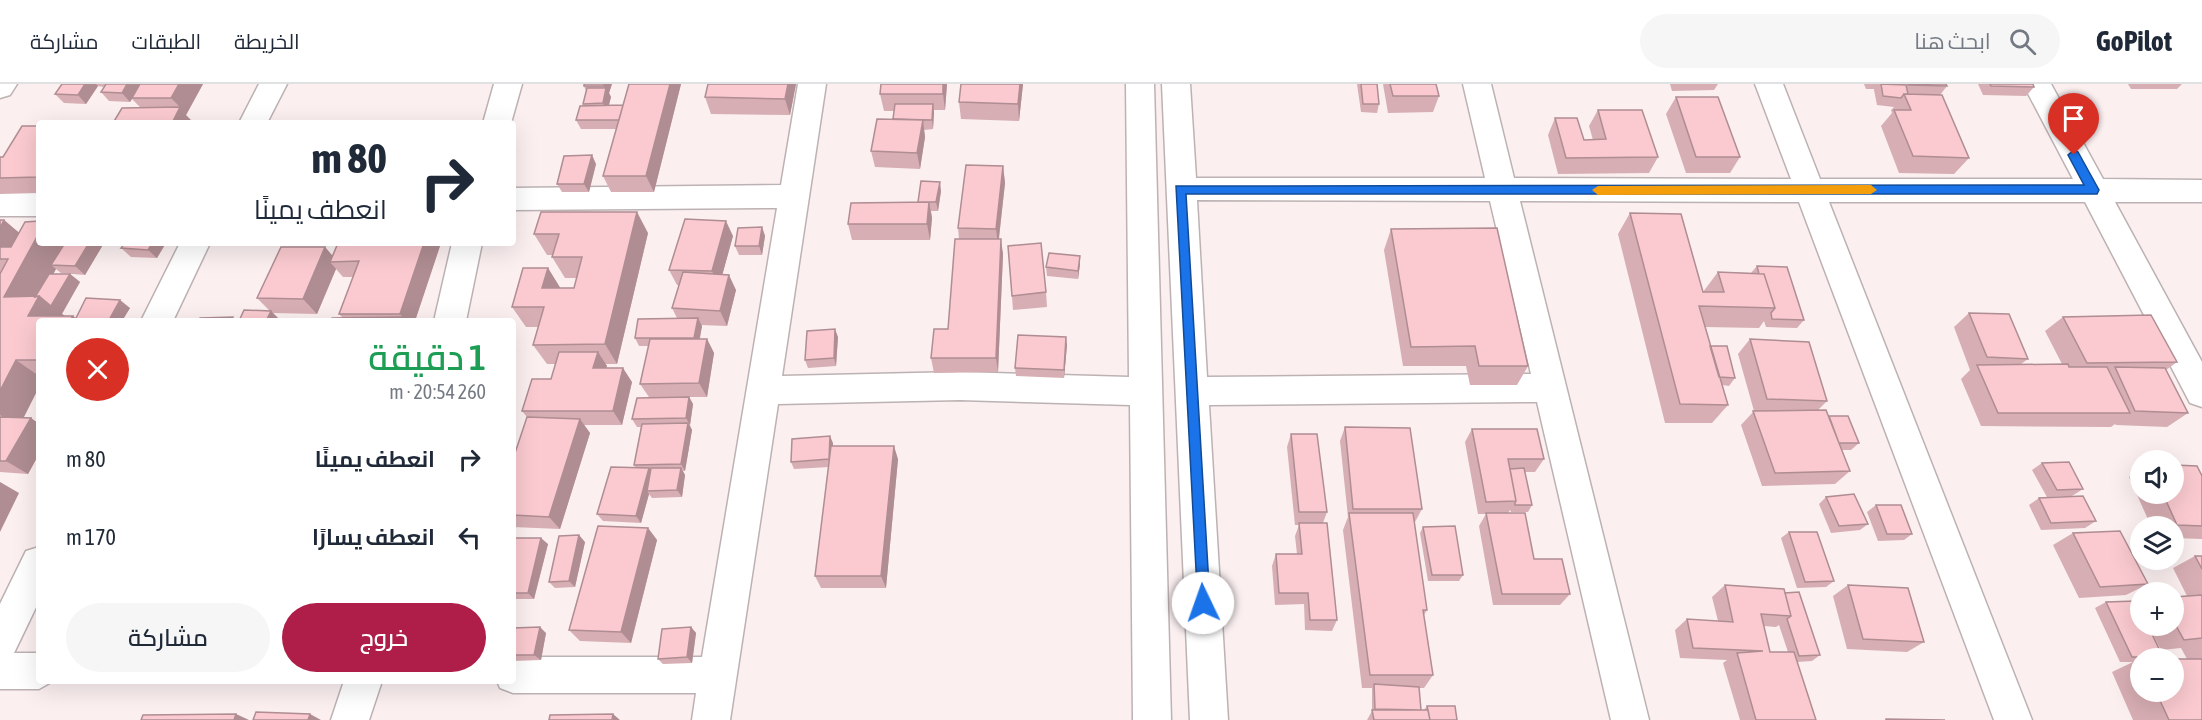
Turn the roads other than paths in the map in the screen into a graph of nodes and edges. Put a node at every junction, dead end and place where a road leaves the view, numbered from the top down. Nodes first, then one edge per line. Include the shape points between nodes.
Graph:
1 (3, 84) edge
2 (273, 84) edge
3 (508, 84) edge
4 (812, 84) edge
5 (1140, 84) edge
6 (1176, 84) edge
7 (1477, 84) edge
8 (1769, 84) edge
9 (2037, 84) edge
10 (0, 88) edge
11 (255, 120) edge
12 (499, 120) edge
13 (1180, 189) junction
14 (1812, 189) junction
15 (2093, 190) junction
16 (1503, 191) junction
17 (2202, 192) edge
18 (794, 196) junction
19 (516, 199) edge
20 (0, 204) edge
21 (36, 204) edge
22 (194, 246) edge
23 (466, 246) edge
24 (158, 318) edge
25 (451, 318) edge
26 (1551, 388) junction
27 (763, 390) junction
28 (1144, 391) junction
29 (1193, 391) junction
30 (2202, 393) edge
31 (36, 569) edge
32 (0, 643) edge
33 (0, 671) edge
34 (36, 671) edge
35 (516, 675) edge
36 (719, 675) junction
37 (362, 684) edge
38 (350, 720) edge
39 (711, 720) edge
40 (1152, 720) edge
41 (1209, 720) edge
42 (1630, 720) edge
43 (2013, 720) edge

1 - 10 street
2 - 11 street
3 - 12 street
4 - 18 street
5 - 28 street
6 - 13 street
7 - 16 street
8 - 14 street
9 - 15 street
13 - 16 street
13 - 29 street
14 - 15 street
14 - 16 street
14 - 43 street
15 - 17 street
15 - 30 street
16 - 26 street
18 - 19 street
18 - 27 street
20 - 21 street
22 - 24 street
23 - 25 street
26 - 29 street
26 - 42 street
27 - 28 street via 960,387
27 - 36 street
28 - 40 street
29 - 41 street
31 - 32 street
33 - 34 street
35 - 36 street
36 - 39 street
37 - 38 street

